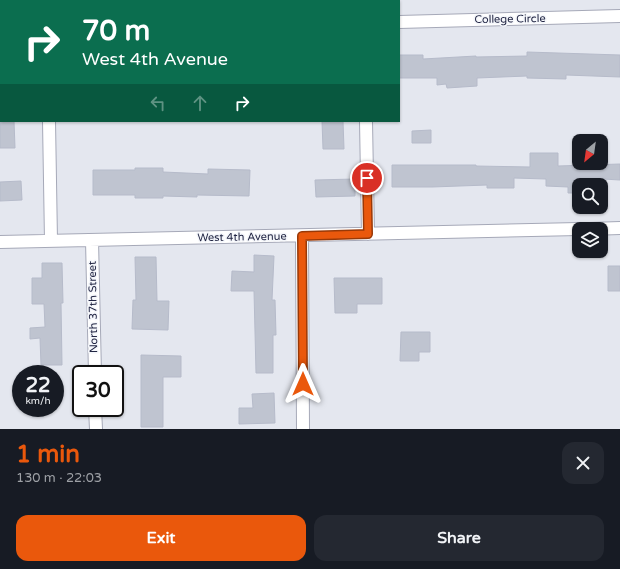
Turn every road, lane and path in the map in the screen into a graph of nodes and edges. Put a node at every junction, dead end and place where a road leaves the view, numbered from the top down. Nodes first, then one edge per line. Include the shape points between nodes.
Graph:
1 (620, 16) edge
2 (400, 22) edge
3 (50, 122) edge
4 (366, 122) edge
5 (608, 228) edge
6 (620, 228) edge
7 (572, 229) edge
8 (368, 234) junction
9 (302, 236) junction
10 (92, 240) junction
11 (51, 241) junction
12 (0, 242) edge
13 (95, 365) edge
14 (95, 417) edge
15 (96, 429) edge
16 (303, 429) edge

1 - 2 street, College Circle
3 - 11 street
4 - 8 street
5 - 6 street
7 - 8 street, West 4th Avenue
8 - 9 street, West 4th Avenue
9 - 10 street, West 4th Avenue
9 - 16 street
10 - 11 street, West 4th Avenue
10 - 13 street, North 37th Street
11 - 12 street, West 4th Avenue
14 - 15 street

